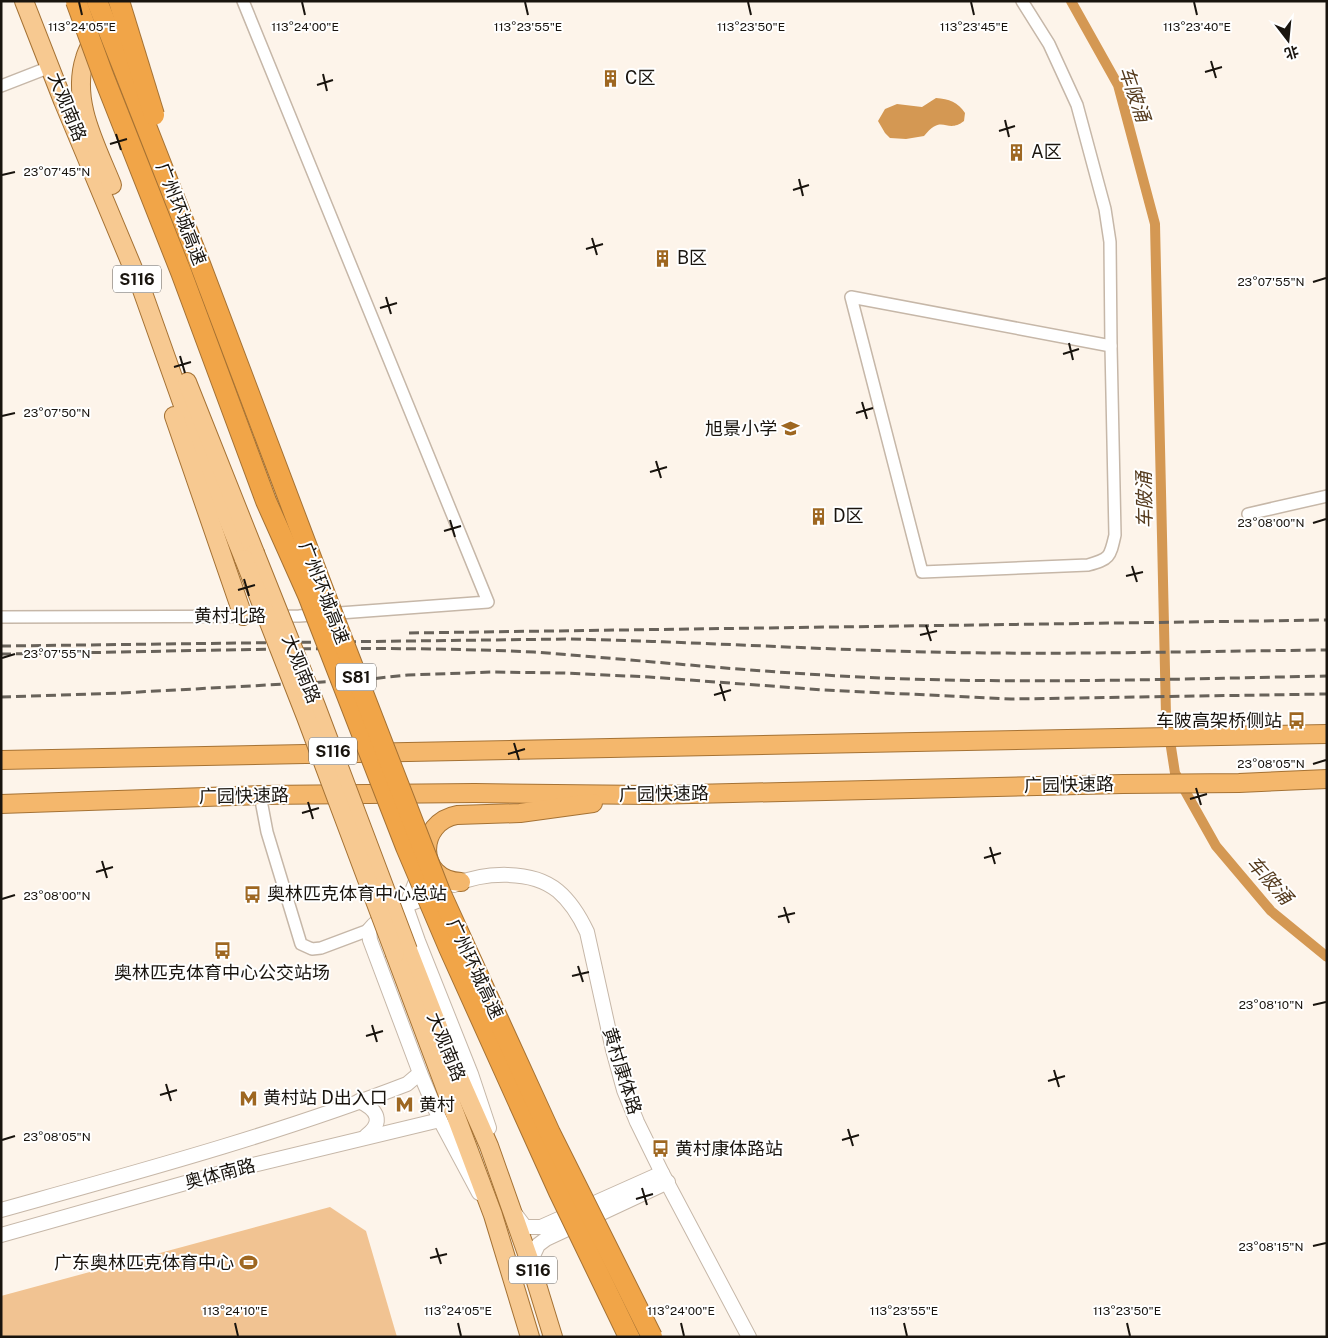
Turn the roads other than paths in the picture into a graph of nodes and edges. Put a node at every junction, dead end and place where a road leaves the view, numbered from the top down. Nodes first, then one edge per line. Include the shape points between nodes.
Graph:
1 (24, 1) edge
2 (31, 1) edge
3 (76, 1) edge
4 (98, 1) edge
5 (111, 1) edge
6 (119, 1) edge
7 (243, 1) edge
8 (1022, 1) edge
9 (84, 63) junction
10 (50, 67) junction
11 (1, 86) edge
12 (181, 214) junction
13 (113, 218) junction
14 (1111, 346) junction
15 (1327, 496) edge
16 (1248, 514) dead end
17 (249, 556) junction
18 (243, 616) junction
19 (1, 617) edge
20 (1327, 734) edge
21 (1, 760) edge
22 (1327, 779) edge
23 (260, 795) junction
24 (650, 795) junction
25 (1, 804) edge
26 (428, 858) junction
27 (460, 882) junction
28 (406, 907) junction
29 (369, 930) junction
30 (449, 948) junction
31 (401, 952) junction
32 (420, 1073) junction
33 (359, 1101) junction
34 (440, 1120) junction
35 (365, 1137) junction
36 (665, 1177) junction
37 (509, 1204) junction
38 (1, 1210) edge
39 (493, 1215) junction
40 (1, 1235) edge
41 (530, 1262) junction
42 (530, 1337) edge
43 (553, 1337) edge
44 (619, 1337) edge
45 (629, 1337) edge
46 (652, 1337) edge
47 (666, 1337) edge
48 (749, 1337) edge

1 - 10 main road, 大观南路 / S116
2 - 9 main road via 58,66 69,72
3 - 30 highway, 广州环城高速 / S81, bridge via 266,501 308,595
4 - 12 highway, 广州环城高速 / S81, bridge
5 - 9 main road, 大观南路 / S116
6 - 12 highway, bridge via 158,126
7 - 18 street, 黄村北路 via 488,602 299,616
8 - 14 street via 1049,44 1077,105 1102,200 1110,242
9 - 17 main road, 大观南路 / S116 via 82,103 88,125 133,237
10 - 11 street
10 - 13 main road, 大观南路 / S116
12 - 26 highway, 广州环城高速 / S81, bridge
13 - 17 main road, 大观南路 / S116 via 190,425
13 - 18 main road via 111,233
14 - 14 street via 1115,535 1105,560 1088,565 922,572 852,297
15 - 16 street
17 - 31 main road, 大观南路 / S116, bridge via 316,706
18 - 19 street, 黄村北路
20 - 21 highway
22 - 24 highway, 广园快速路
23 - 24 highway, 广园快速路
23 - 25 highway, 广园快速路
23 - 29 street via 301,944 312,949 321,948
24 - 26 highway via 520,813 449,816 428,839
26 - 27 highway via 439,876
26 - 28 street
26 - 46 highway, 广州环城高速 / S81, bridge via 451,918 550,1133
26 - 47 highway, bridge via 458,929 598,1212
27 - 28 street, 黄村康体路
27 - 36 street, 黄村康体路 via 488,876 528,877 542,881 558,891 580,917 587,932 624,1090
28 - 29 street, 黄村康体路 via 386,915
28 - 37 street via 471,1074 498,1157
29 - 32 street via 373,951
30 - 44 highway, bridge via 534,1154
30 - 45 highway, 广州环城高速 / S81, bridge via 559,1192
31 - 37 main road, 大观南路 / S116 via 489,1146
31 - 39 main road, 大观南路 / S116
32 - 33 street, 奥体南路 via 407,1084
32 - 34 street
33 - 35 street via 372,1110 378,1123
33 - 38 street, 奥体南路 via 222,1147
34 - 35 street, 奥体南路
34 - 39 street
35 - 40 street, 奥体南路 via 228,1171
36 - 37 street via 541,1227 525,1227
36 - 41 street via 551,1236 538,1245
36 - 48 street, 黄村康体路
37 - 41 main road, 大观南路 / S116
39 - 42 main road, 大观南路 / S116
41 - 43 main road, 大观南路 / S116

